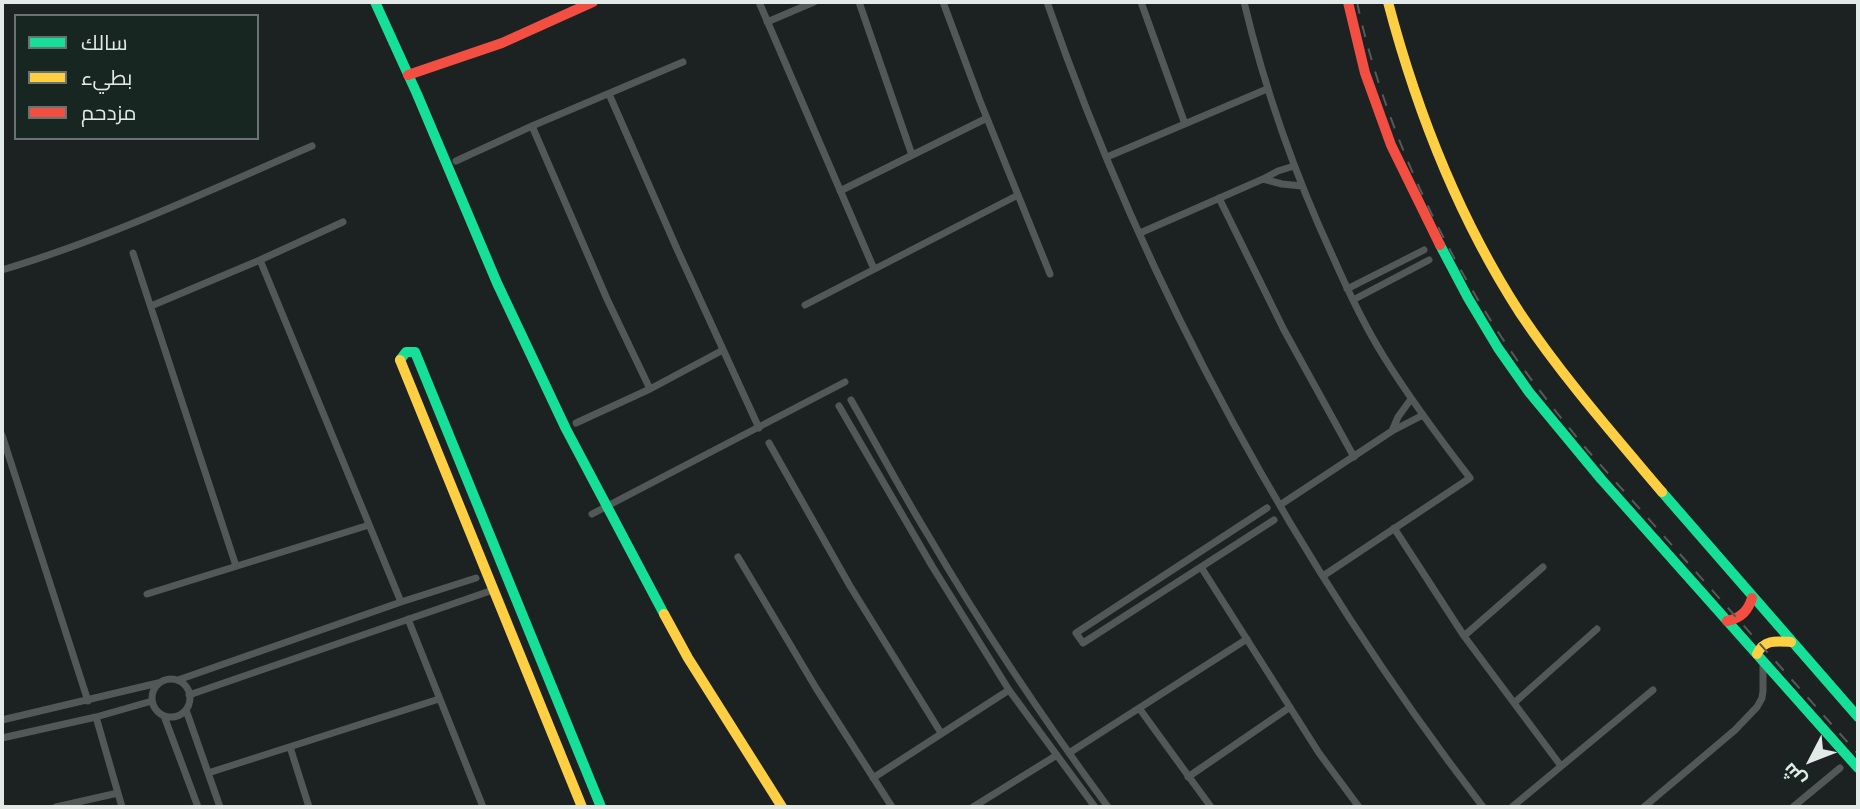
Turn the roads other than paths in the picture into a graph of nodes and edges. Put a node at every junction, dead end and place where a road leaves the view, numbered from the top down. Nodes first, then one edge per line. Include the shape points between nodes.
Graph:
1 (375, 2) edge
2 (593, 2) edge
3 (759, 2) edge
4 (814, 2) edge
5 (859, 2) edge
6 (943, 2) edge
7 (1047, 2) edge
8 (1141, 2) edge
9 (1244, 2) edge
10 (1348, 2) edge
11 (1388, 2) edge
12 (767, 22) junction
13 (683, 62) dead end
14 (408, 75) junction
15 (1267, 89) junction
16 (609, 94) junction
17 (987, 118) junction
18 (1185, 124) junction
19 (532, 126) junction
20 (312, 146) dead end
21 (912, 155) junction
22 (1107, 157) junction
23 (456, 161) dead end
24 (1294, 166) junction
25 (1263, 179) junction
26 (1303, 186) junction
27 (840, 191) junction
28 (1017, 195) junction
29 (1219, 198) junction
30 (343, 222) dead end
31 (1140, 233) junction
32 (1424, 250) dead end
33 (133, 253) dead end
34 (260, 260) junction
35 (1429, 260) dead end
36 (2, 270) edge
37 (874, 270) junction
38 (1049, 274) dead end
39 (1347, 289) junction
40 (1353, 300) junction
41 (806, 305) dead end
42 (151, 306) junction
43 (723, 350) junction
44 (845, 382) dead end
45 (650, 389) junction
46 (1411, 399) junction
47 (851, 400) dead end
48 (839, 406) dead end
49 (1423, 415) junction
50 (576, 424) dead end
51 (759, 428) junction
52 (1392, 431) junction
53 (870, 434) junction
54 (2, 435) edge
55 (858, 440) junction
56 (769, 443) dead end
57 (1354, 457) junction
58 (1280, 505) junction
59 (607, 507) junction
60 (1267, 508) dead end
61 (592, 514) dead end
62 (1274, 520) dead end
63 (369, 525) junction
64 (1394, 528) junction
65 (1232, 531) junction
66 (1239, 542) junction
67 (738, 557) dead end
68 (236, 566) junction
69 (1201, 567) junction
70 (1543, 567) dead end
71 (1323, 576) junction
72 (476, 578) dead end
73 (493, 590) junction
74 (147, 594) dead end
75 (1752, 598) junction
76 (401, 603) junction
77 (408, 619) junction
78 (1727, 621) junction
79 (1597, 629) dead end
80 (1464, 636) junction
81 (1247, 639) junction
82 (1791, 642) junction
83 (1760, 657) junction
84 (541, 659) junction
85 (524, 667) junction
86 (178, 680) junction
87 (158, 683) junction
88 (1009, 690) junction
89 (1653, 690) dead end
90 (190, 695) junction
91 (439, 699) junction
92 (88, 701) junction
93 (152, 701) junction
94 (1514, 703) junction
95 (1290, 707) junction
96 (1139, 708) junction
97 (186, 710) junction
98 (164, 716) junction
99 (96, 717) junction
100 (1858, 717) edge
101 (3, 718) edge
102 (942, 733) junction
103 (2, 738) edge
104 (290, 747) junction
105 (1069, 753) junction
106 (1056, 755) junction
107 (1561, 766) junction
108 (1840, 768) dead end
109 (1858, 768) edge
110 (208, 773) junction
111 (1188, 777) junction
112 (873, 778) junction
113 (118, 793) junction
114 (987, 799) junction
115 (56, 807) edge
116 (122, 807) edge
117 (198, 807) edge
118 (220, 807) edge
119 (309, 807) edge
120 (483, 807) edge
121 (582, 807) edge
122 (601, 807) edge
123 (782, 807) edge
124 (892, 807) edge
125 (973, 807) edge
126 (993, 807) edge
127 (1095, 807) edge
128 (1108, 807) edge
129 (1211, 807) edge
130 (1359, 807) edge
131 (1483, 807) edge
132 (1512, 807) edge
133 (1644, 807) edge
134 (1793, 807) edge

1 - 14 main road
2 - 14 main road via 521,36
3 - 12 street
4 - 12 street
5 - 21 street
6 - 17 street
7 - 22 street
8 - 18 street
9 - 15 street
10 - 78 main road via 1365,73 1391,145 1498,348 1564,436
11 - 75 main road via 1435,148 1518,310 1590,408
12 - 27 street
13 - 16 street
14 - 59 main road via 531,357
15 - 18 street
15 - 24 street
16 - 19 street
16 - 43 street
17 - 21 street
17 - 28 street
18 - 22 street
19 - 23 street
19 - 45 street
20 - 36 street via 104,235
21 - 27 street
22 - 31 street
24 - 25 street
24 - 26 street
25 - 26 street
25 - 29 street
26 - 39 street
27 - 37 street
28 - 37 street
28 - 38 street
29 - 31 street
29 - 57 street
30 - 34 street
31 - 58 street
32 - 39 street
33 - 42 street
34 - 42 street
34 - 63 street
35 - 40 street
37 - 41 street
39 - 40 street
40 - 46 street
42 - 68 street
43 - 45 street
43 - 51 street
44 - 51 street
45 - 50 street
46 - 49 street
46 - 52 street
47 - 53 street
48 - 55 street
49 - 52 street
49 - 64 street via 1470,478
51 - 59 street
52 - 57 street
53 - 55 street
53 - 105 street via 952,576
54 - 92 street
55 - 88 street
56 - 102 street via 850,586
57 - 58 street
58 - 71 street
59 - 61 street
59 - 123 main road via 688,658
60 - 65 street
62 - 66 street
63 - 68 street
63 - 76 street
64 - 71 street
64 - 80 street
65 - 66 street
65 - 69 street via 1076,633 1083,643
66 - 69 street
67 - 112 street
68 - 74 street
69 - 81 street
70 - 80 street
71 - 131 street via 1400,695
72 - 76 street
73 - 77 street
73 - 84 main road via 399,359 406,352 415,352
73 - 85 main road
75 - 78 main road via 1744,614
75 - 82 main road
76 - 86 street
77 - 90 street
77 - 91 street
78 - 83 main road
79 - 94 street
80 - 94 street
81 - 95 street
81 - 96 street
82 - 83 main road via 1769,641 1761,646
82 - 100 main road
83 - 109 main road
83 - 133 street via 1763,691 1757,707
84 - 85 main road
84 - 122 main road
85 - 121 main road
86 - 87 street
86 - 90 street
87 - 92 street
87 - 93 street
88 - 102 street
88 - 106 street
89 - 107 street
90 - 97 street
91 - 104 street
91 - 120 street
92 - 101 street
93 - 98 street
93 - 99 street
94 - 107 street
95 - 111 street
95 - 130 street
96 - 105 street
96 - 111 street
97 - 98 street
97 - 110 street
98 - 117 street
99 - 103 street
99 - 113 street
102 - 112 street
104 - 110 street
104 - 119 street
105 - 128 street
106 - 114 street
106 - 127 street
107 - 132 street
108 - 134 street
110 - 118 street
111 - 129 street
112 - 124 street
113 - 115 street
113 - 116 street
114 - 125 street
114 - 126 street

